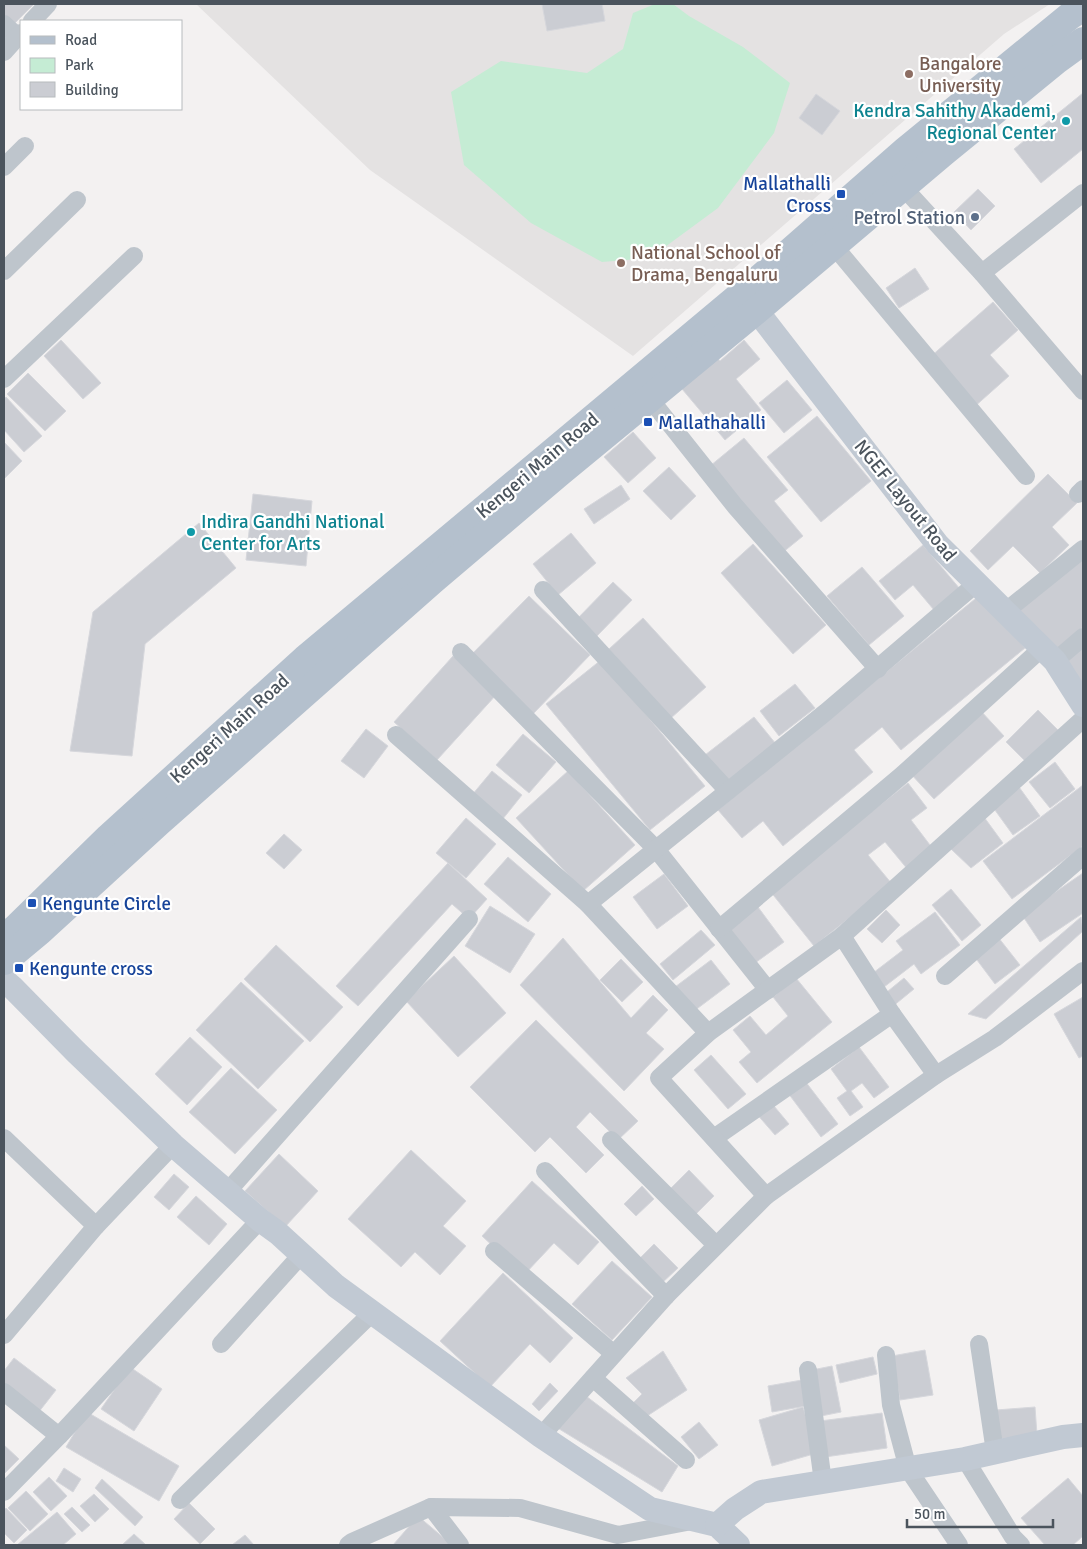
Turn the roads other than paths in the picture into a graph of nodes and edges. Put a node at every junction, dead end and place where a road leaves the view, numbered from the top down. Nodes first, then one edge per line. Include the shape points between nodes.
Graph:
1 (48, 4) edge
2 (1083, 8) edge
3 (33, 20) edge
4 (4, 24) edge
5 (20, 35) edge
6 (1083, 41) edge
7 (4, 52) edge
8 (25, 146) dead end
9 (4, 168) edge
10 (903, 187) junction
11 (1083, 193) edge
12 (77, 200) dead end
13 (834, 246) junction
14 (134, 256) dead end
15 (4, 272) edge
16 (982, 273) junction
17 (750, 302) junction
18 (4, 379) edge
19 (1083, 392) edge
20 (650, 399) junction
21 (1026, 476) dead end
22 (1083, 549) edge
23 (977, 583) junction
24 (543, 590) dead end
25 (1006, 611) junction
26 (1083, 637) edge
27 (461, 652) dead end
28 (1049, 654) junction
29 (878, 669) junction
30 (1083, 705) edge
31 (1083, 719) edge
32 (396, 736) dead end
33 (728, 791) junction
34 (656, 850) junction
35 (1083, 856) edge
36 (588, 904) junction
37 (469, 919) dead end
38 (719, 928) junction
39 (842, 936) junction
40 (6, 963) edge
41 (1083, 971) edge
42 (946, 976) dead end
43 (768, 990) junction
44 (892, 1014) junction
45 (708, 1033) junction
46 (936, 1075) junction
47 (4, 1138) edge
48 (714, 1138) junction
49 (611, 1140) dead end
50 (173, 1144) junction
51 (545, 1171) dead end
52 (228, 1191) junction
53 (766, 1196) junction
54 (260, 1220) junction
55 (96, 1226) junction
56 (716, 1245) junction
57 (494, 1251) dead end
58 (302, 1254) junction
59 (666, 1296) junction
60 (373, 1312) junction
61 (4, 1335) edge
62 (221, 1344) dead end
63 (979, 1344) dead end
64 (614, 1354) junction
65 (886, 1355) dead end
66 (808, 1370) dead end
67 (593, 1378) junction
68 (4, 1392) edge
69 (1083, 1435) edge
70 (59, 1436) junction
71 (541, 1436) junction
72 (995, 1452) junction
73 (965, 1459) junction
74 (686, 1460) dead end
75 (908, 1468) junction
76 (823, 1482) junction
77 (4, 1492) edge
78 (180, 1500) dead end
79 (431, 1507) junction
80 (707, 1523) junction
81 (617, 1542) edge
82 (348, 1545) edge
83 (460, 1545) edge
84 (738, 1545) edge
85 (959, 1545) edge
86 (1020, 1545) edge

1 - 3 street
2 - 17 main road, Kengeri Main Road via 906,150 848,202
4 - 5 street
5 - 7 street
6 - 10 main road, Kengeri Main Road
8 - 9 street
10 - 13 main road, Kengeri Main Road
10 - 16 street
11 - 16 street
12 - 15 street
13 - 17 main road, Kengeri Main Road
13 - 21 street
14 - 18 street
16 - 19 street
17 - 20 main road, Kengeri Main Road
17 - 23 street, NGEF Layout Road via 938,545
17 - 40 main road, Kengeri Main Road via 305,659 109,837 16,928
20 - 29 street via 735,506
20 - 40 main road, Kengeri Main Road via 433,580 158,823
22 - 25 street
23 - 25 street, NGEF Layout Road
23 - 29 street
24 - 33 street
25 - 28 street, NGEF Layout Road
26 - 28 street
27 - 34 street
28 - 30 street, NGEF Layout Road
28 - 38 street
29 - 33 street
31 - 39 street
32 - 36 street
33 - 34 street
34 - 36 street
34 - 38 street
35 - 42 street
36 - 45 street
37 - 52 street
38 - 43 street
39 - 43 street
39 - 44 street
40 - 50 street via 76,1052
41 - 46 street via 995,1038
43 - 45 street
44 - 46 street
44 - 48 street
45 - 48 street via 659,1078
46 - 53 street
47 - 55 street
48 - 53 street
49 - 56 street
50 - 52 street
50 - 55 street
51 - 59 street
52 - 54 street
53 - 56 street
54 - 58 street
54 - 70 street
55 - 61 street
56 - 59 street
57 - 64 street
58 - 60 street via 336,1286
58 - 62 street
59 - 64 street
60 - 71 street
60 - 78 street
63 - 72 street
64 - 67 street
65 - 75 street via 891,1406
66 - 76 street
67 - 71 street
67 - 74 street
68 - 70 street
69 - 72 street
70 - 77 street
71 - 80 street via 650,1510
72 - 73 street
73 - 75 street
73 - 86 street
75 - 76 street
75 - 85 street
76 - 80 street via 761,1492
79 - 81 street via 520,1508
79 - 82 street
79 - 83 street
80 - 81 street
80 - 84 street

